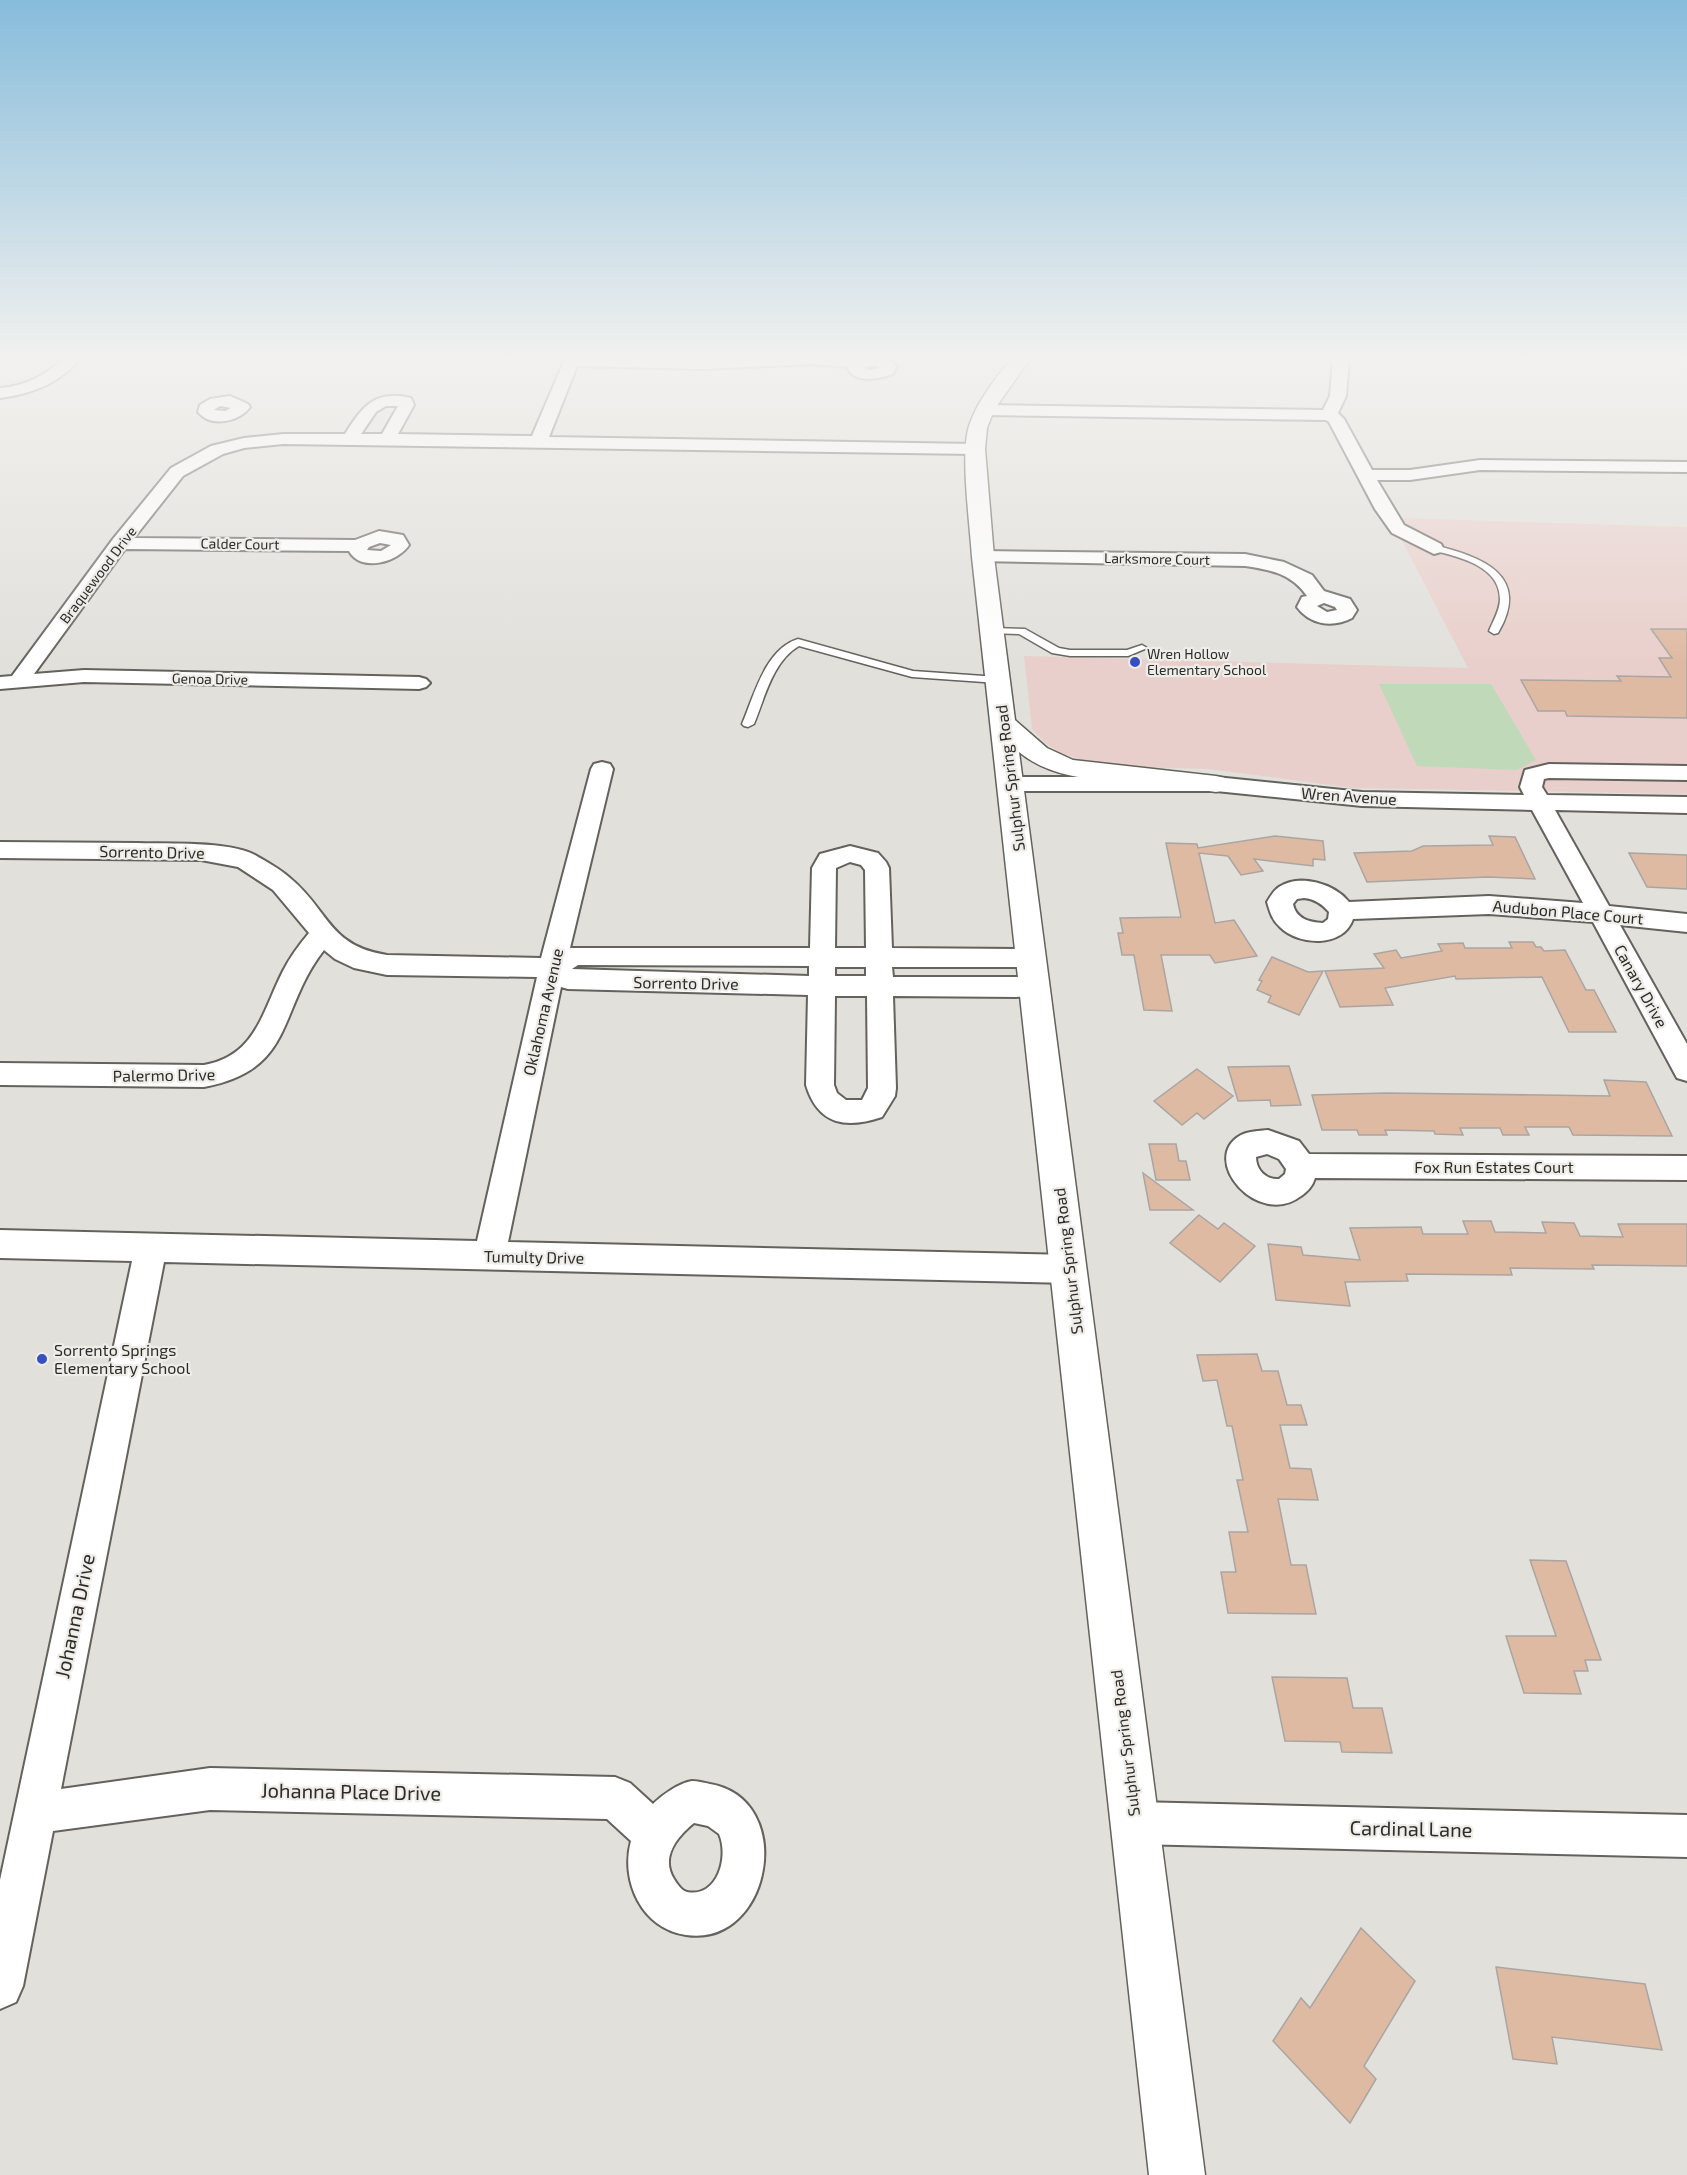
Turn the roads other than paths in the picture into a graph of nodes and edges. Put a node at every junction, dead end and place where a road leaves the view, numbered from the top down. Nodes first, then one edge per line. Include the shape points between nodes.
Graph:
1 (198, 460) edge
2 (976, 460) edge
3 (1359, 460) edge
4 (1687, 467) edge
5 (1367, 475) junction
6 (120, 543) junction
7 (360, 546) dead end
8 (1434, 548) joint
9 (983, 557) junction
10 (1318, 597) dead end
11 (992, 631) junction
12 (1494, 631) dead end
13 (1142, 648) dead end
14 (998, 680) junction
15 (10, 681) edge
16 (419, 683) dead end
17 (1003, 722) junction
18 (748, 724) dead end
19 (602, 769) dead end
20 (1687, 773) edge
21 (1011, 784) junction
22 (1216, 784) junction
23 (1541, 802) junction
24 (1687, 805) edge
25 (0, 850) edge
26 (1342, 911) dead end
27 (1602, 914) junction
28 (1687, 922) edge
29 (323, 933) junction
30 (821, 956) junction
31 (880, 957) junction
32 (552, 968) junction
33 (1033, 972) junction
34 (823, 986) junction
35 (881, 986) junction
36 (1687, 1070) edge
37 (0, 1074) edge
38 (1301, 1166) dead end
39 (1687, 1168) edge
40 (0, 1244) edge
41 (151, 1247) junction
42 (489, 1256) junction
43 (1069, 1269) junction
44 (35, 1813) junction
45 (1135, 1822) junction
46 (655, 1834) dead end
47 (1687, 1836) edge
48 (0, 1986) edge
49 (1177, 2175) edge

1 - 6 street, Braquewood Drive via 177,472
2 - 9 main road, Sulphur Spring Road
3 - 5 street
4 - 5 street via 1480,465 1410,475
5 - 8 street via 1398,529
6 - 7 street, Calder Court
6 - 15 street, Braquewood Drive
8 - 12 lane via 1478,561 1496,578 1504,590 1505,602
9 - 10 street, Larksmore Court via 1245,560 1277,566 1305,579
9 - 11 main road, Sulphur Spring Road
11 - 13 lane via 1021,631 1056,651 1070,653 1128,653
11 - 14 main road, Sulphur Spring Road
14 - 17 main road, Sulphur Spring Road
14 - 18 lane via 912,674 798,642 776,661
15 - 16 street, Genoa Drive via 84,676
17 - 21 main road, Sulphur Spring Road
17 - 22 main road via 1022,742 1069,769
19 - 32 street, Oklahoma Avenue
20 - 23 street, Canary Drive via 1549,771 1533,775 1531,787
21 - 22 street, Wren Avenue
21 - 33 main road, Sulphur Spring Road
22 - 23 street, Wren Avenue via 1362,799
23 - 24 street, Wren Avenue
23 - 27 street, Canary Drive
25 - 29 street, Sorrento Drive via 201,852 234,858 282,884
26 - 27 street, Audubon Place Court via 1489,905
27 - 28 street, Audubon Place Court
27 - 36 street, Canary Drive
29 - 32 street, Sorrento Drive via 344,952 363,961 387,965
29 - 37 street, Palermo Drive via 297,969 258,1049 231,1071 204,1076
30 - 31 street, Sorrento Drive
30 - 31 street via 824,867 829,860 849,854 869,859 877,868
30 - 32 street, Sorrento Drive via 574,956
30 - 34 street
31 - 33 street, Sorrento Drive
31 - 35 street
32 - 34 street, Sorrento Drive via 568,979
32 - 42 street, Oklahoma Avenue
33 - 35 street, Sorrento Drive
33 - 43 main road, Sulphur Spring Road
34 - 35 street, Sorrento Drive
34 - 35 street via 823,1098 834,1108 854,1113 872,1109 882,1088
38 - 39 street, Fox Run Estates Court
40 - 41 street, Tumulty Drive
41 - 42 street, Tumulty Drive
41 - 44 street, Johanna Drive
42 - 43 street, Tumulty Drive
43 - 45 main road, Sulphur Spring Road
44 - 46 street, Johanna Place Drive via 210,1789 615,1798
44 - 48 street, Johanna Drive
45 - 47 street, Cardinal Lane
45 - 49 main road, Sulphur Spring Road

